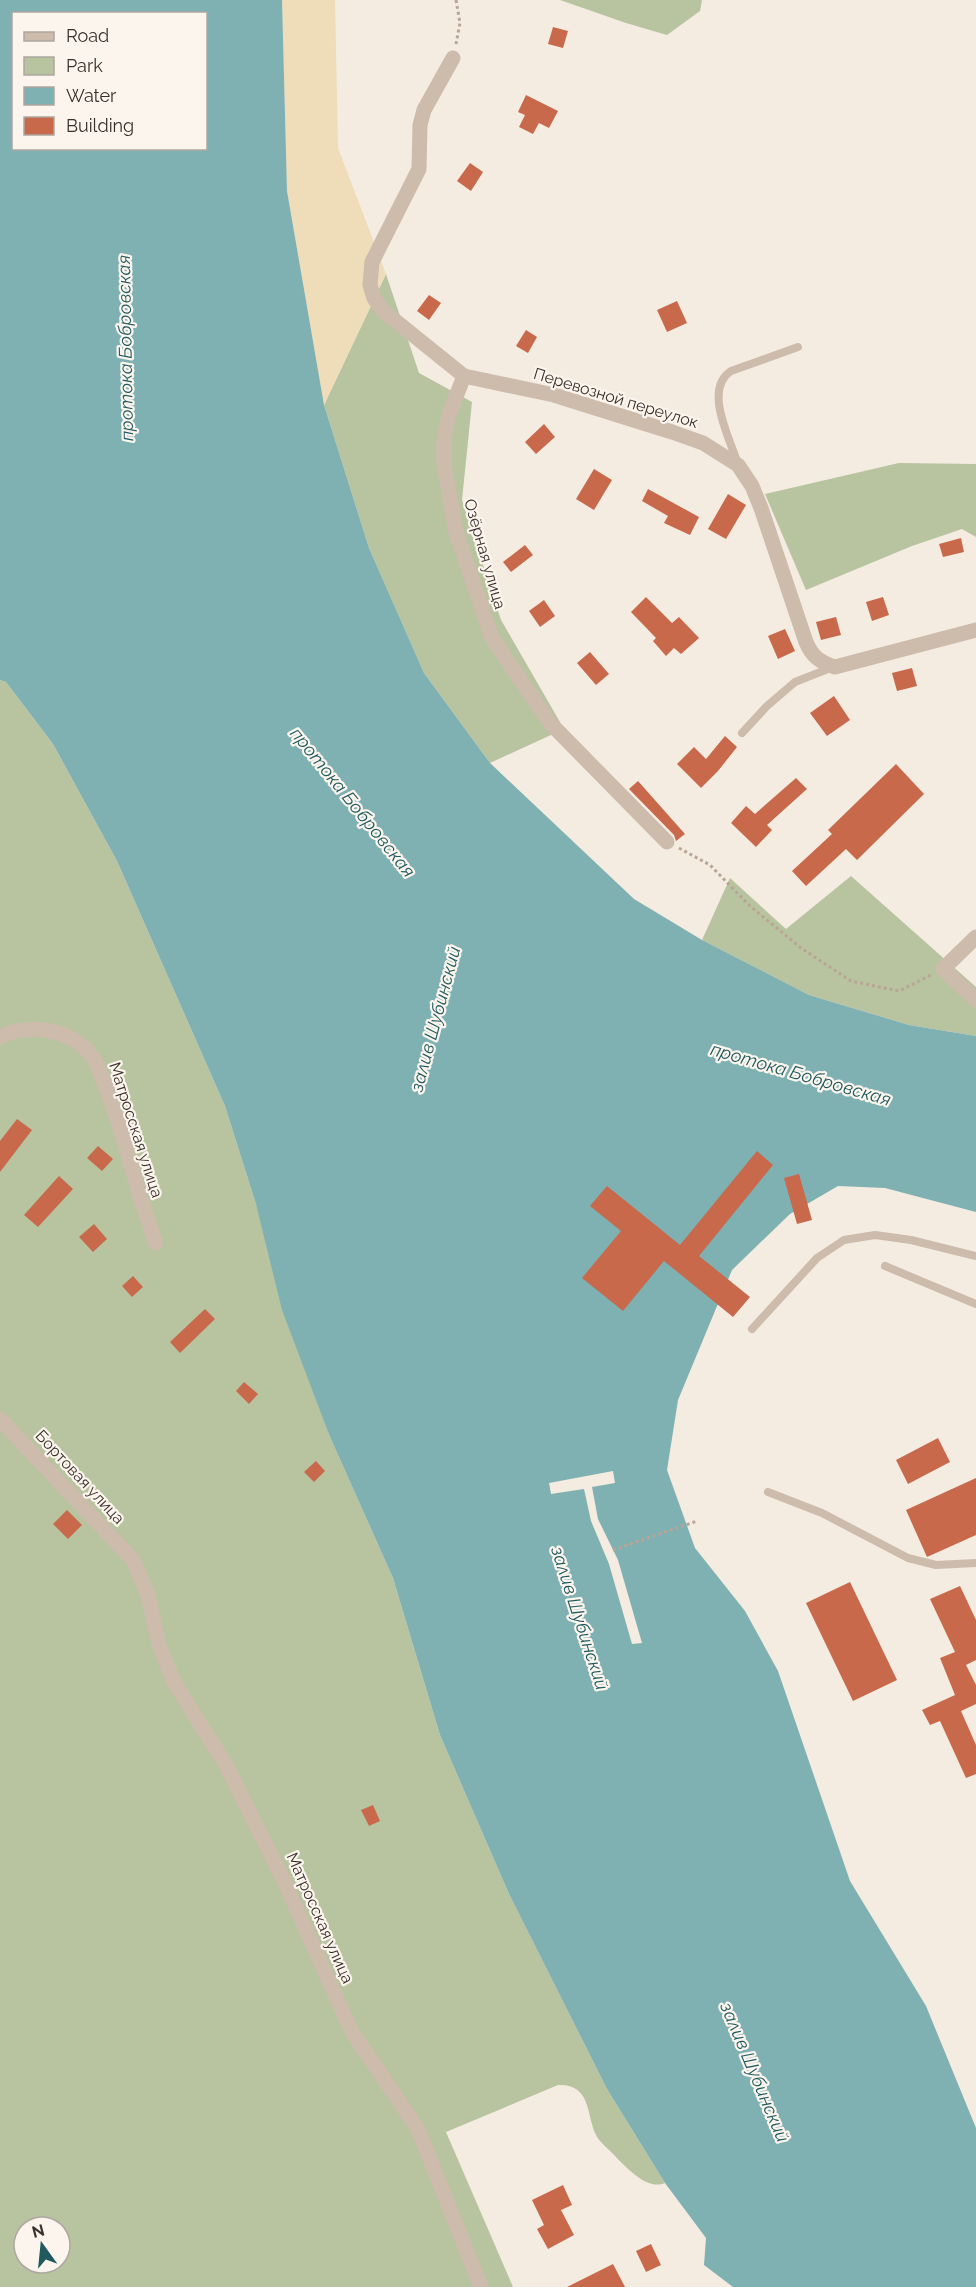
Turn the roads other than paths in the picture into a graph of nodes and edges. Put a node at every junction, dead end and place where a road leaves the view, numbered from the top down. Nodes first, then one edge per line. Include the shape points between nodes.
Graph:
1 (453, 58) road end
2 (798, 347) dead end
3 (464, 376) junction
4 (738, 465) junction
5 (976, 630) edge
6 (835, 667) junction
7 (742, 733) dead end
8 (668, 842) road end
9 (976, 937) edge
10 (976, 1000) edge
11 (0, 1037) edge
12 (156, 1243) dead end
13 (976, 1256) edge
14 (885, 1266) dead end
15 (976, 1304) edge
16 (752, 1329) dead end
17 (0, 1419) edge
18 (768, 1492) dead end
19 (133, 1560) joint
20 (976, 1563) edge
21 (481, 2287) edge

1 - 3 street via 424,110 419,169 372,262 370,285 382,310
2 - 4 lane via 731,371 719,386 717,400
3 - 4 street, Перевозной переулок via 554,395 672,432 703,443
3 - 8 street, Озёрная улица via 449,416 444,465 456,532 492,638 550,723
4 - 6 street, Перевозной переулок via 762,508 809,649 814,657
5 - 6 street
6 - 7 lane via 795,682
9 - 10 street via 943,969
11 - 12 street, Матросская улица via 38,1029 58,1033 75,1039 93,1057
13 - 16 lane via 875,1234 844,1240 817,1258
14 - 15 lane
17 - 19 street, Бортовая улица
18 - 20 lane via 822,1513 908,1558 936,1565
19 - 21 street, Матросская улица via 148,1595 159,1645 174,1682 226,1766 285,1883 351,2030 418,2129

